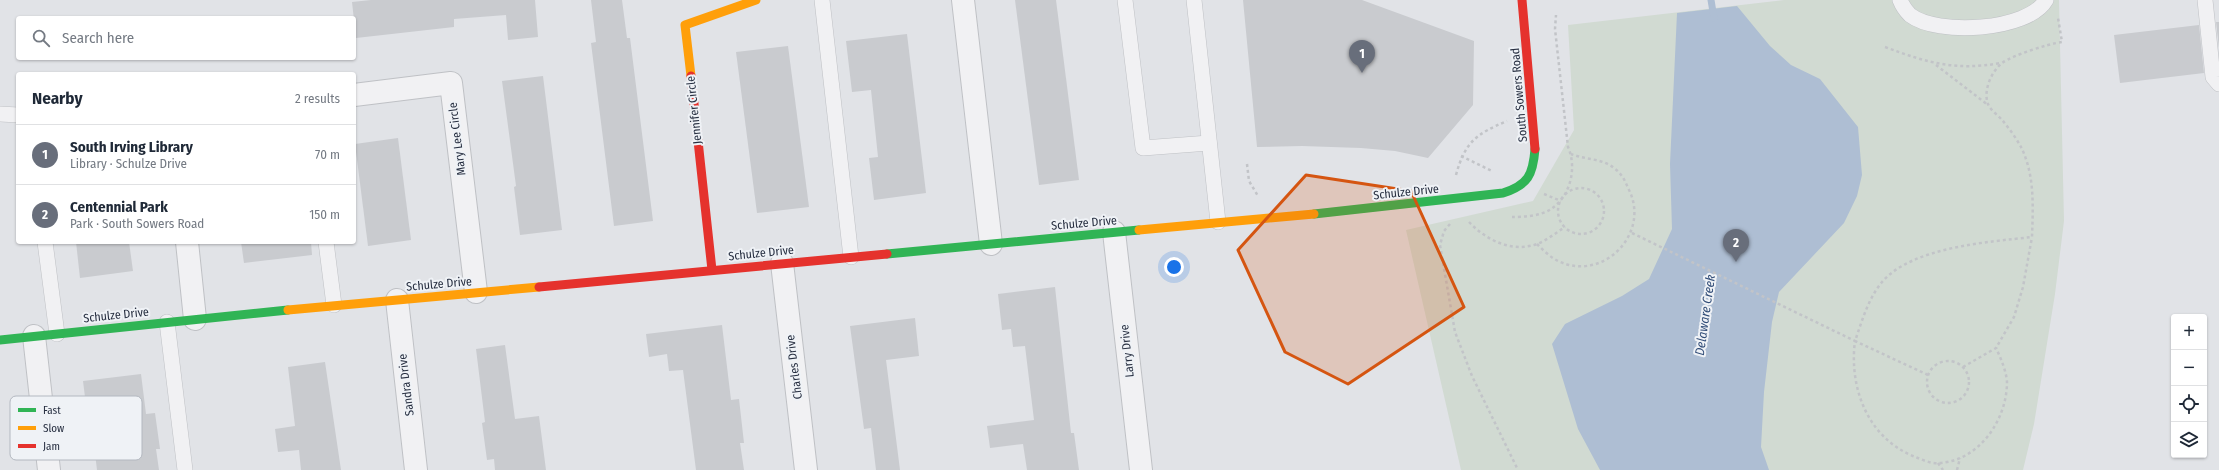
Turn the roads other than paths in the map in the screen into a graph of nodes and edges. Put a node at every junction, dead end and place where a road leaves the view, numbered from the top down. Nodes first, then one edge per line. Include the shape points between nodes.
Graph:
1 (756, 0) edge
2 (822, 0) edge
3 (963, 0) edge
4 (1125, 0) edge
5 (1194, 0) edge
6 (1522, 0) edge
7 (1900, 0) edge
8 (2205, 0) edge
9 (2045, 1) edge
10 (2219, 84) edge
11 (356, 95) edge
12 (0, 114) edge
13 (16, 114) edge
14 (1209, 143) junction
15 (1523, 185) joint
16 (1218, 222) junction
17 (1114, 232) junction
18 (45, 244) edge
19 (187, 244) edge
20 (326, 244) edge
21 (991, 244) junction
22 (851, 257) junction
23 (782, 263) junction
24 (712, 270) junction
25 (476, 292) junction
26 (396, 300) junction
27 (334, 305) junction
28 (196, 319) junction
29 (167, 322) junction
30 (57, 334) junction
31 (34, 336) junction
32 (0, 340) edge
33 (41, 396) edge
34 (48, 460) edge
35 (49, 470) edge
36 (185, 470) edge
37 (416, 470) edge
38 (806, 470) edge
39 (1141, 470) edge

1 - 24 street, Jennifer Circle via 685,25
2 - 22 lane
3 - 21 street
4 - 14 lane via 1143,148
5 - 14 lane
6 - 15 street, South Sowers Road via 1536,148 1534,168
7 - 9 lane via 1911,15 1927,23 1958,28 1988,27 2016,20 2036,10
8 - 10 lane via 2213,77
11 - 25 street, Mary Lee Circle via 451,83
12 - 13 lane
14 - 16 lane
15 - 16 street, Schulze Drive via 1511,192 1492,196
16 - 17 street, Schulze Drive
17 - 21 street, Schulze Drive
17 - 39 street, Larry Drive
18 - 30 lane
19 - 28 street
20 - 27 lane
21 - 22 street, Schulze Drive
22 - 23 street, Schulze Drive
23 - 24 street, Schulze Drive
23 - 38 street, Charles Drive
24 - 25 street, Schulze Drive
25 - 26 street, Schulze Drive
26 - 27 street, Schulze Drive
26 - 37 street, Sandra Drive
27 - 28 street, Schulze Drive
28 - 29 street, Schulze Drive
29 - 30 street, Schulze Drive
29 - 36 lane
30 - 31 street, Schulze Drive
31 - 32 street, Schulze Drive
31 - 33 street
34 - 35 street

